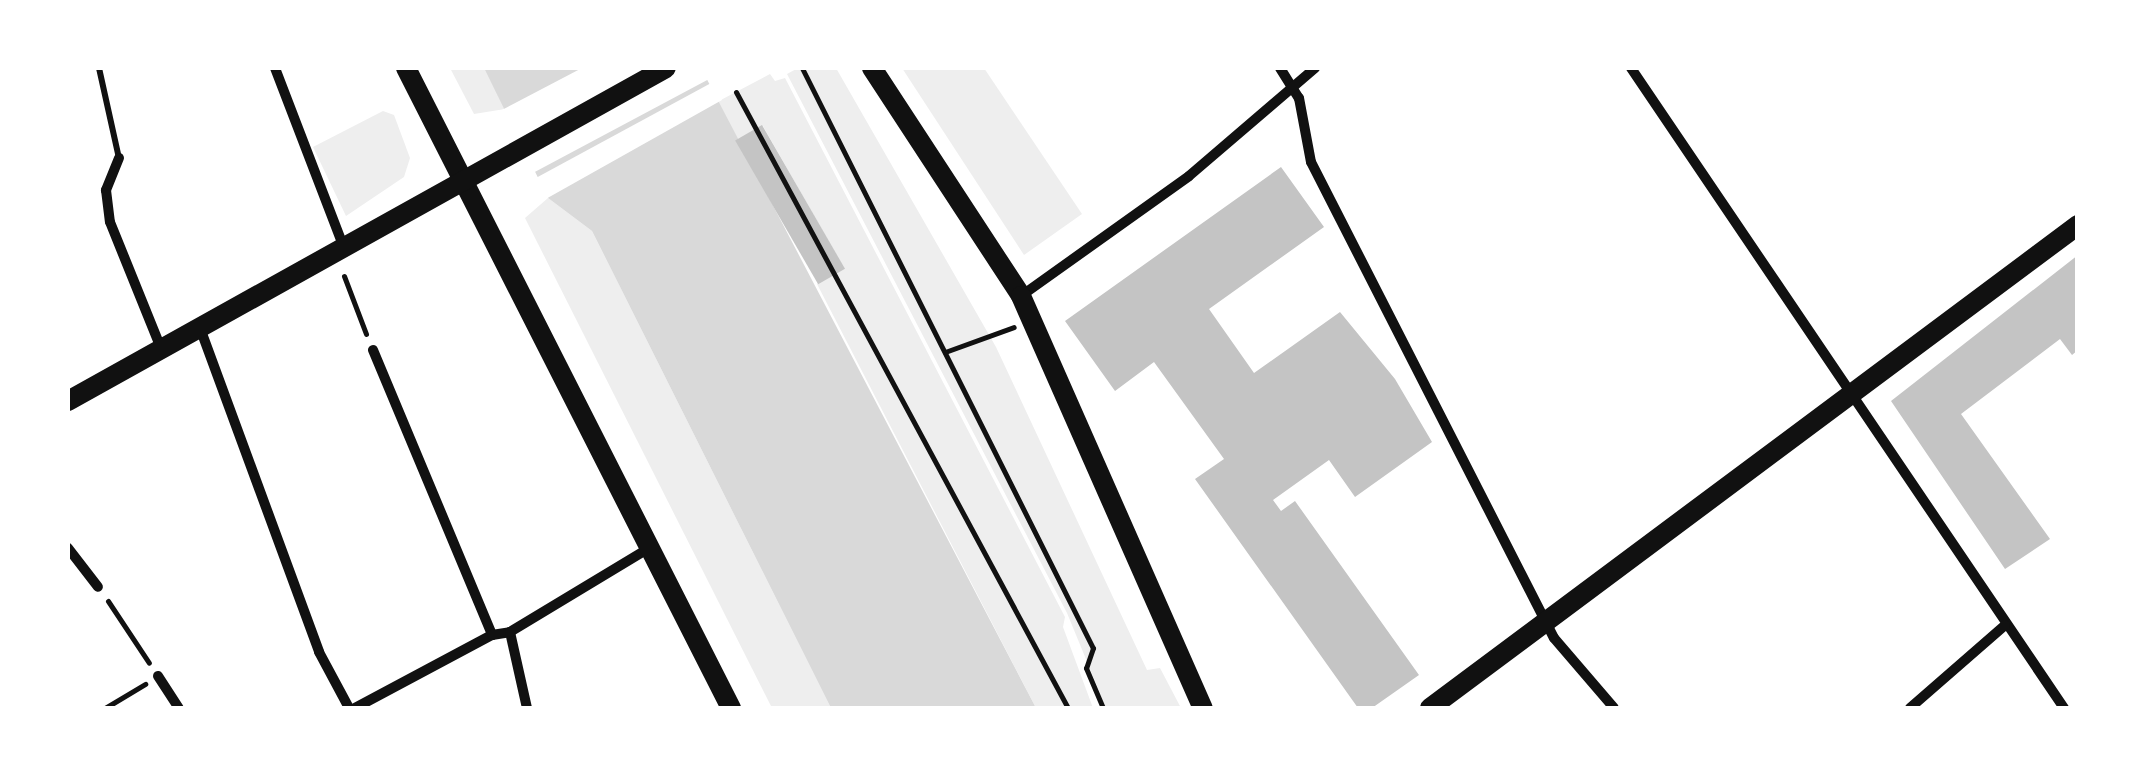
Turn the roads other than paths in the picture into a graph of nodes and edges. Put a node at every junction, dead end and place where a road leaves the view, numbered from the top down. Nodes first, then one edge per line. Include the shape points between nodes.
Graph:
1 (99, 68) edge
2 (274, 68) edge
3 (406, 68) edge
4 (666, 68) edge
5 (872, 68) edge
6 (1280, 68) edge
7 (1315, 68) edge
8 (1631, 68) edge
9 (1295, 89) junction
10 (119, 158) joint
11 (464, 179) junction
12 (2078, 225) edge
13 (344, 248) junction
14 (1021, 296) junction
15 (200, 328) junction
16 (162, 350) junction
17 (373, 350) road end
18 (1849, 392) junction
19 (68, 401) edge
20 (68, 548) edge
21 (651, 548) junction
22 (98, 587) road end
23 (1548, 624) junction
24 (2006, 625) junction
25 (510, 632) junction
26 (492, 635) junction
27 (158, 676) road end
28 (178, 708) edge
29 (352, 708) edge
30 (528, 708) edge
31 (731, 708) edge
32 (1203, 708) edge
33 (1430, 708) edge
34 (1614, 708) edge
35 (1910, 708) edge
36 (2064, 708) edge

1 - 10 lane
2 - 13 street
3 - 11 main road
4 - 11 main road
5 - 14 main road
6 - 9 street
7 - 9 street
8 - 18 street
9 - 14 street via 1136,217
9 - 23 street via 1311,162
10 - 16 street via 106,190 110,222
11 - 13 main road
11 - 21 main road
12 - 18 main road
13 - 15 main road
14 - 32 main road
15 - 16 main road
15 - 29 street via 319,652
16 - 19 main road
17 - 26 street
18 - 23 main road
18 - 24 street
20 - 22 street
21 - 25 street
21 - 31 main road
23 - 33 main road
23 - 34 street
24 - 35 street
24 - 36 street
25 - 26 street
25 - 30 street
26 - 29 street
27 - 28 street

